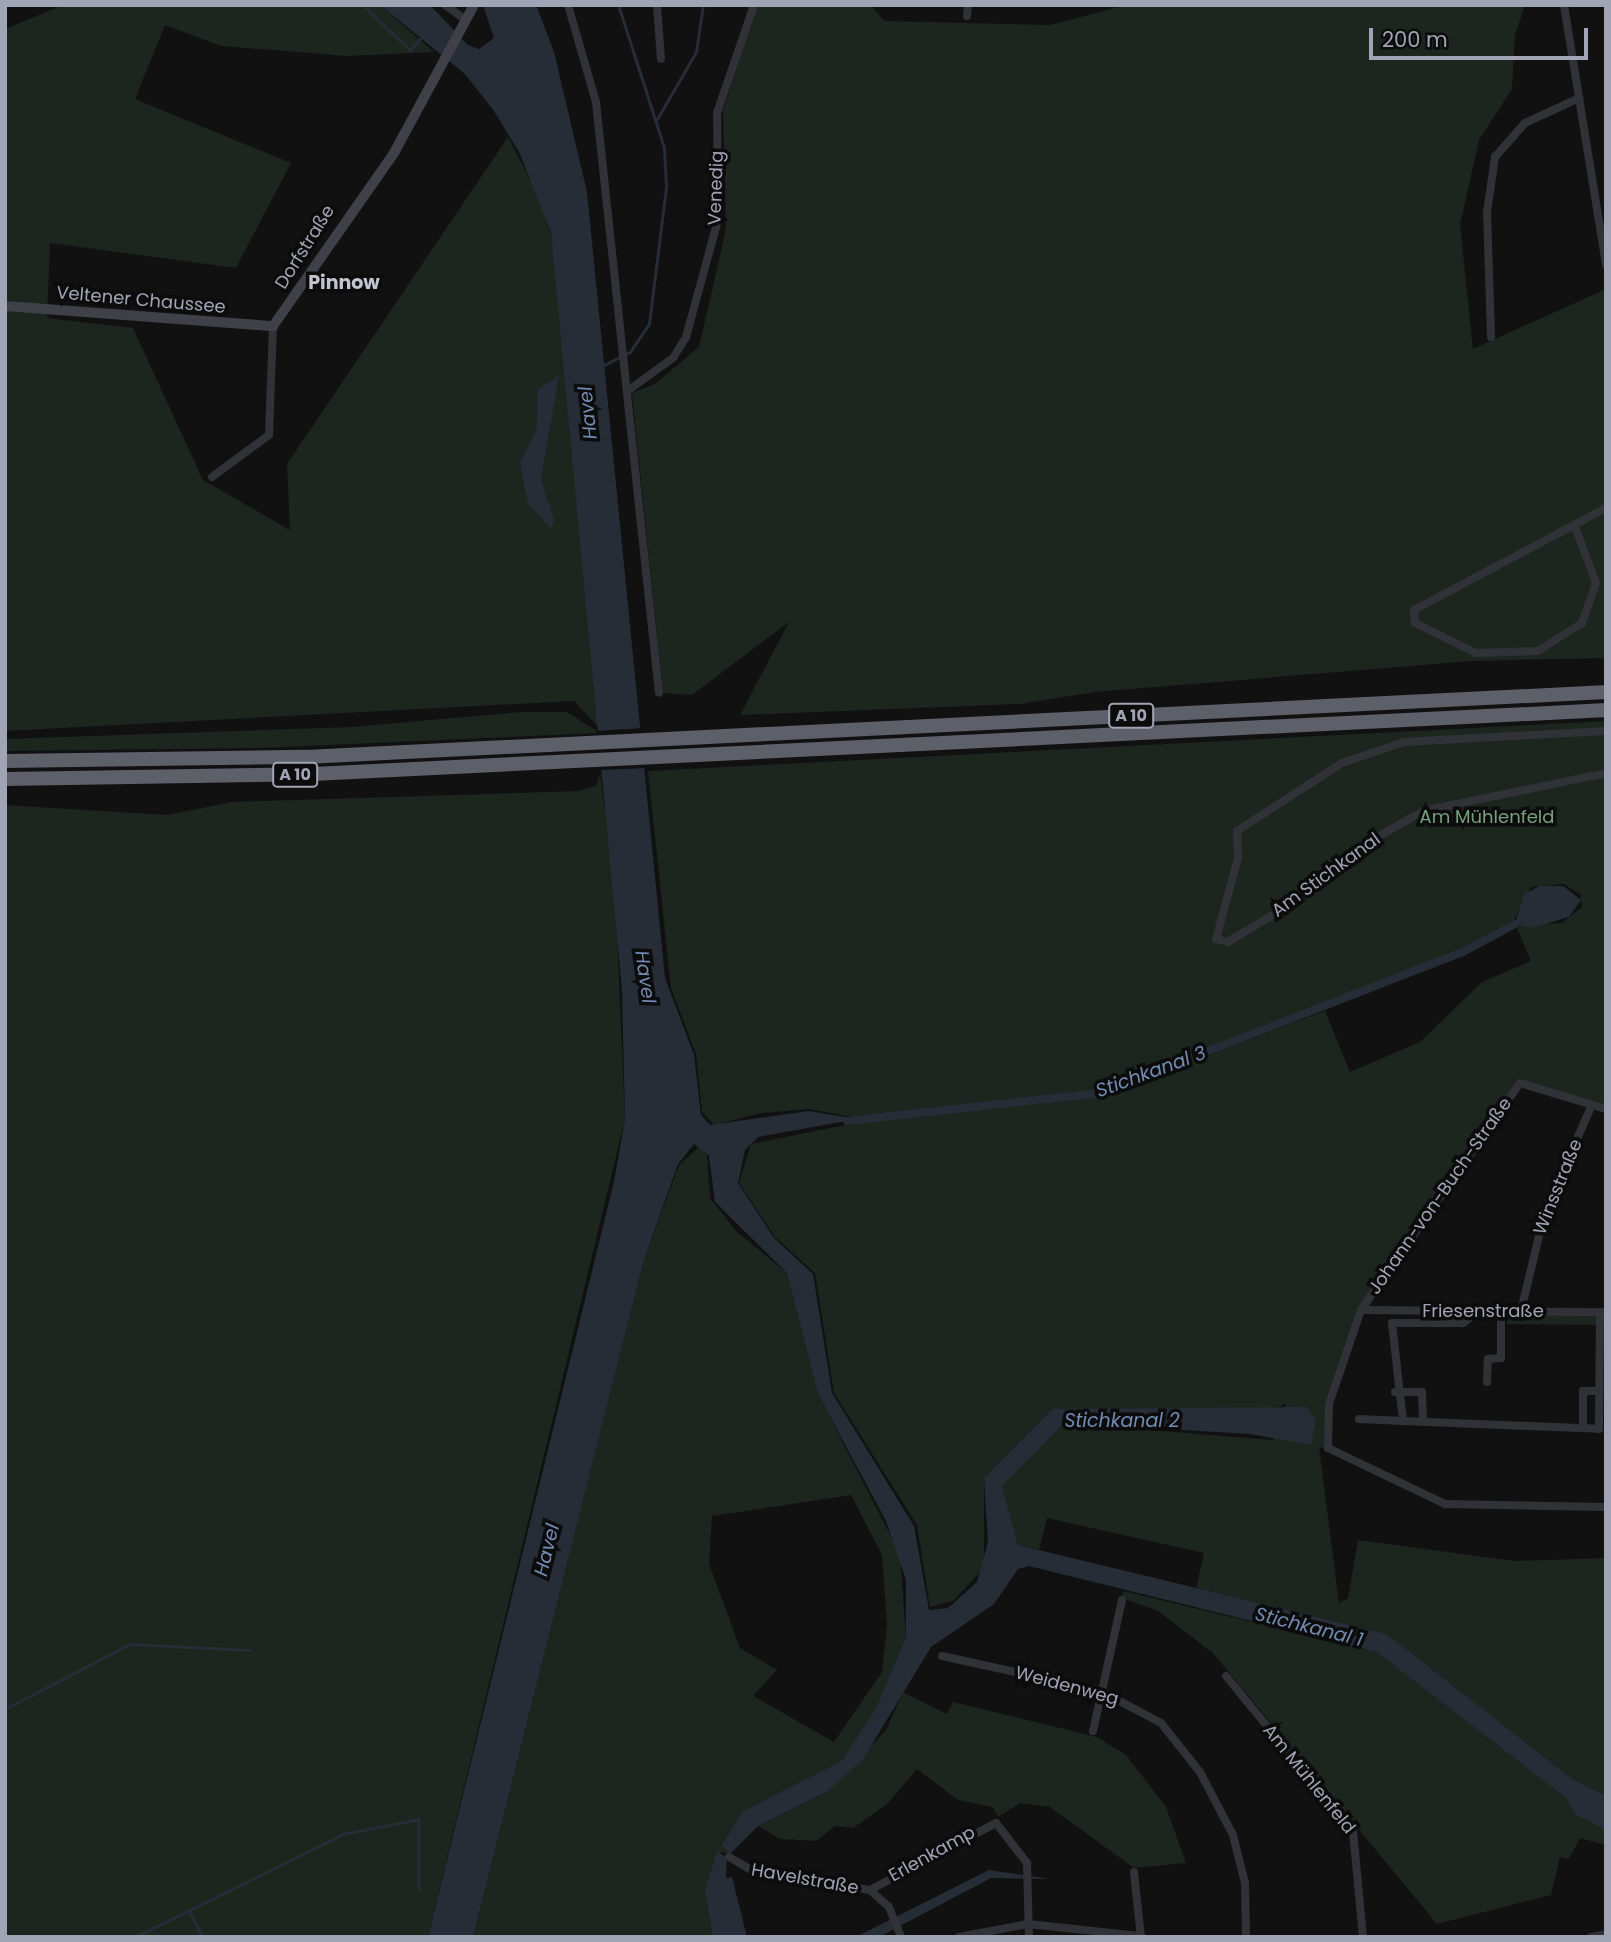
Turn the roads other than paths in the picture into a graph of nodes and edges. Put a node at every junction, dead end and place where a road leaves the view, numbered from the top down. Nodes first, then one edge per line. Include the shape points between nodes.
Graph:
1 (445, 5) edge
2 (474, 5) edge
3 (568, 5) edge
4 (657, 5) edge
5 (754, 5) edge
6 (968, 5) edge
7 (1564, 5) edge
8 (967, 16) dead end
9 (466, 20) junction
10 (661, 59) dead end
11 (1579, 98) junction
12 (1606, 265) edge
13 (5, 306) edge
14 (273, 326) junction
15 (1491, 337) dead end
16 (630, 390) junction
17 (212, 477) dead end
18 (1606, 508) edge
19 (1575, 527) junction
20 (1606, 692) edge
21 (659, 693) dead end
22 (1606, 710) edge
23 (1606, 731) edge
24 (5, 761) edge
25 (1606, 773) edge
26 (5, 779) edge
27 (1592, 1105) junction
28 (1606, 1109) edge
29 (1361, 1310) junction
30 (1479, 1311) junction
31 (1501, 1311) junction
32 (1521, 1311) junction
33 (1603, 1312) edge
34 (1487, 1382) dead end
35 (1599, 1391) junction
36 (1395, 1392) junction
37 (1359, 1419) dead end
38 (1403, 1421) junction
39 (1423, 1422) junction
40 (1583, 1428) junction
41 (1606, 1507) edge
42 (1122, 1600) dead end
43 (942, 1656) dead end
44 (1226, 1676) dead end
45 (1101, 1691) junction
46 (1093, 1731) dead end
47 (729, 1857) dead end
48 (1134, 1872) dead end
49 (870, 1890) junction
50 (1028, 1924) junction
51 (900, 1933) edge
52 (1606, 1934) edge
53 (1141, 1936) edge
54 (960, 1937) edge
55 (1029, 1937) edge
56 (1246, 1937) edge
57 (1363, 1937) edge
58 (1591, 1937) edge

1 - 9 street
2 - 9 main road, Dorfstraße
3 - 16 street via 596,102 622,366
4 - 10 street
5 - 16 street, Venedig via 717,113 718,220 686,337 673,358
6 - 8 street
7 - 11 street
9 - 14 main road, Dorfstraße via 394,153
11 - 12 street
11 - 15 street via 1525,123 1495,157 1487,212
13 - 14 main road, Veltener Chaussee
14 - 17 street via 269,435
16 - 21 street
18 - 19 street
19 - 19 street via 1414,610 1415,624 1476,653 1538,651 1582,623 1596,583
20 - 24 highway, A 10 via 280,758
22 - 26 highway, A 10 via 215,778
23 - 25 street, Am Stichkanal via 1404,742 1342,763 1237,831 1238,858 1216,939 1228,942 1286,907 1358,848 1423,811
27 - 28 street
27 - 29 street, Johann-von-Buch-Straße via 1520,1083
27 - 32 street, Winsstraße via 1545,1211
29 - 30 street, Friesenstraße
29 - 41 street, Johann-von-Buch-Straße via 1329,1404 1328,1448 1445,1504
30 - 31 street, Friesenstraße
30 - 36 street via 1463,1322 1392,1323
31 - 32 street, Friesenstraße
31 - 34 street via 1501,1358 1488,1359
32 - 33 street, Friesenstraße
33 - 35 street
35 - 40 street via 1583,1391
35 - 40 street via 1599,1429
36 - 38 street
36 - 39 street via 1422,1392
37 - 38 street
38 - 39 street
39 - 40 street
42 - 45 street
43 - 45 street, Weidenweg
44 - 57 street, Am Mühlenfeld via 1353,1831
45 - 46 street
45 - 56 street, Weidenweg via 1161,1723 1200,1772 1241,1856
47 - 49 street, Havelstraße via 755,1872
48 - 53 street
49 - 50 street, Erlenkamp via 996,1823 1028,1870
49 - 51 street, Havelstraße via 895,1917
50 - 53 street
50 - 54 street
50 - 55 street
52 - 58 street

